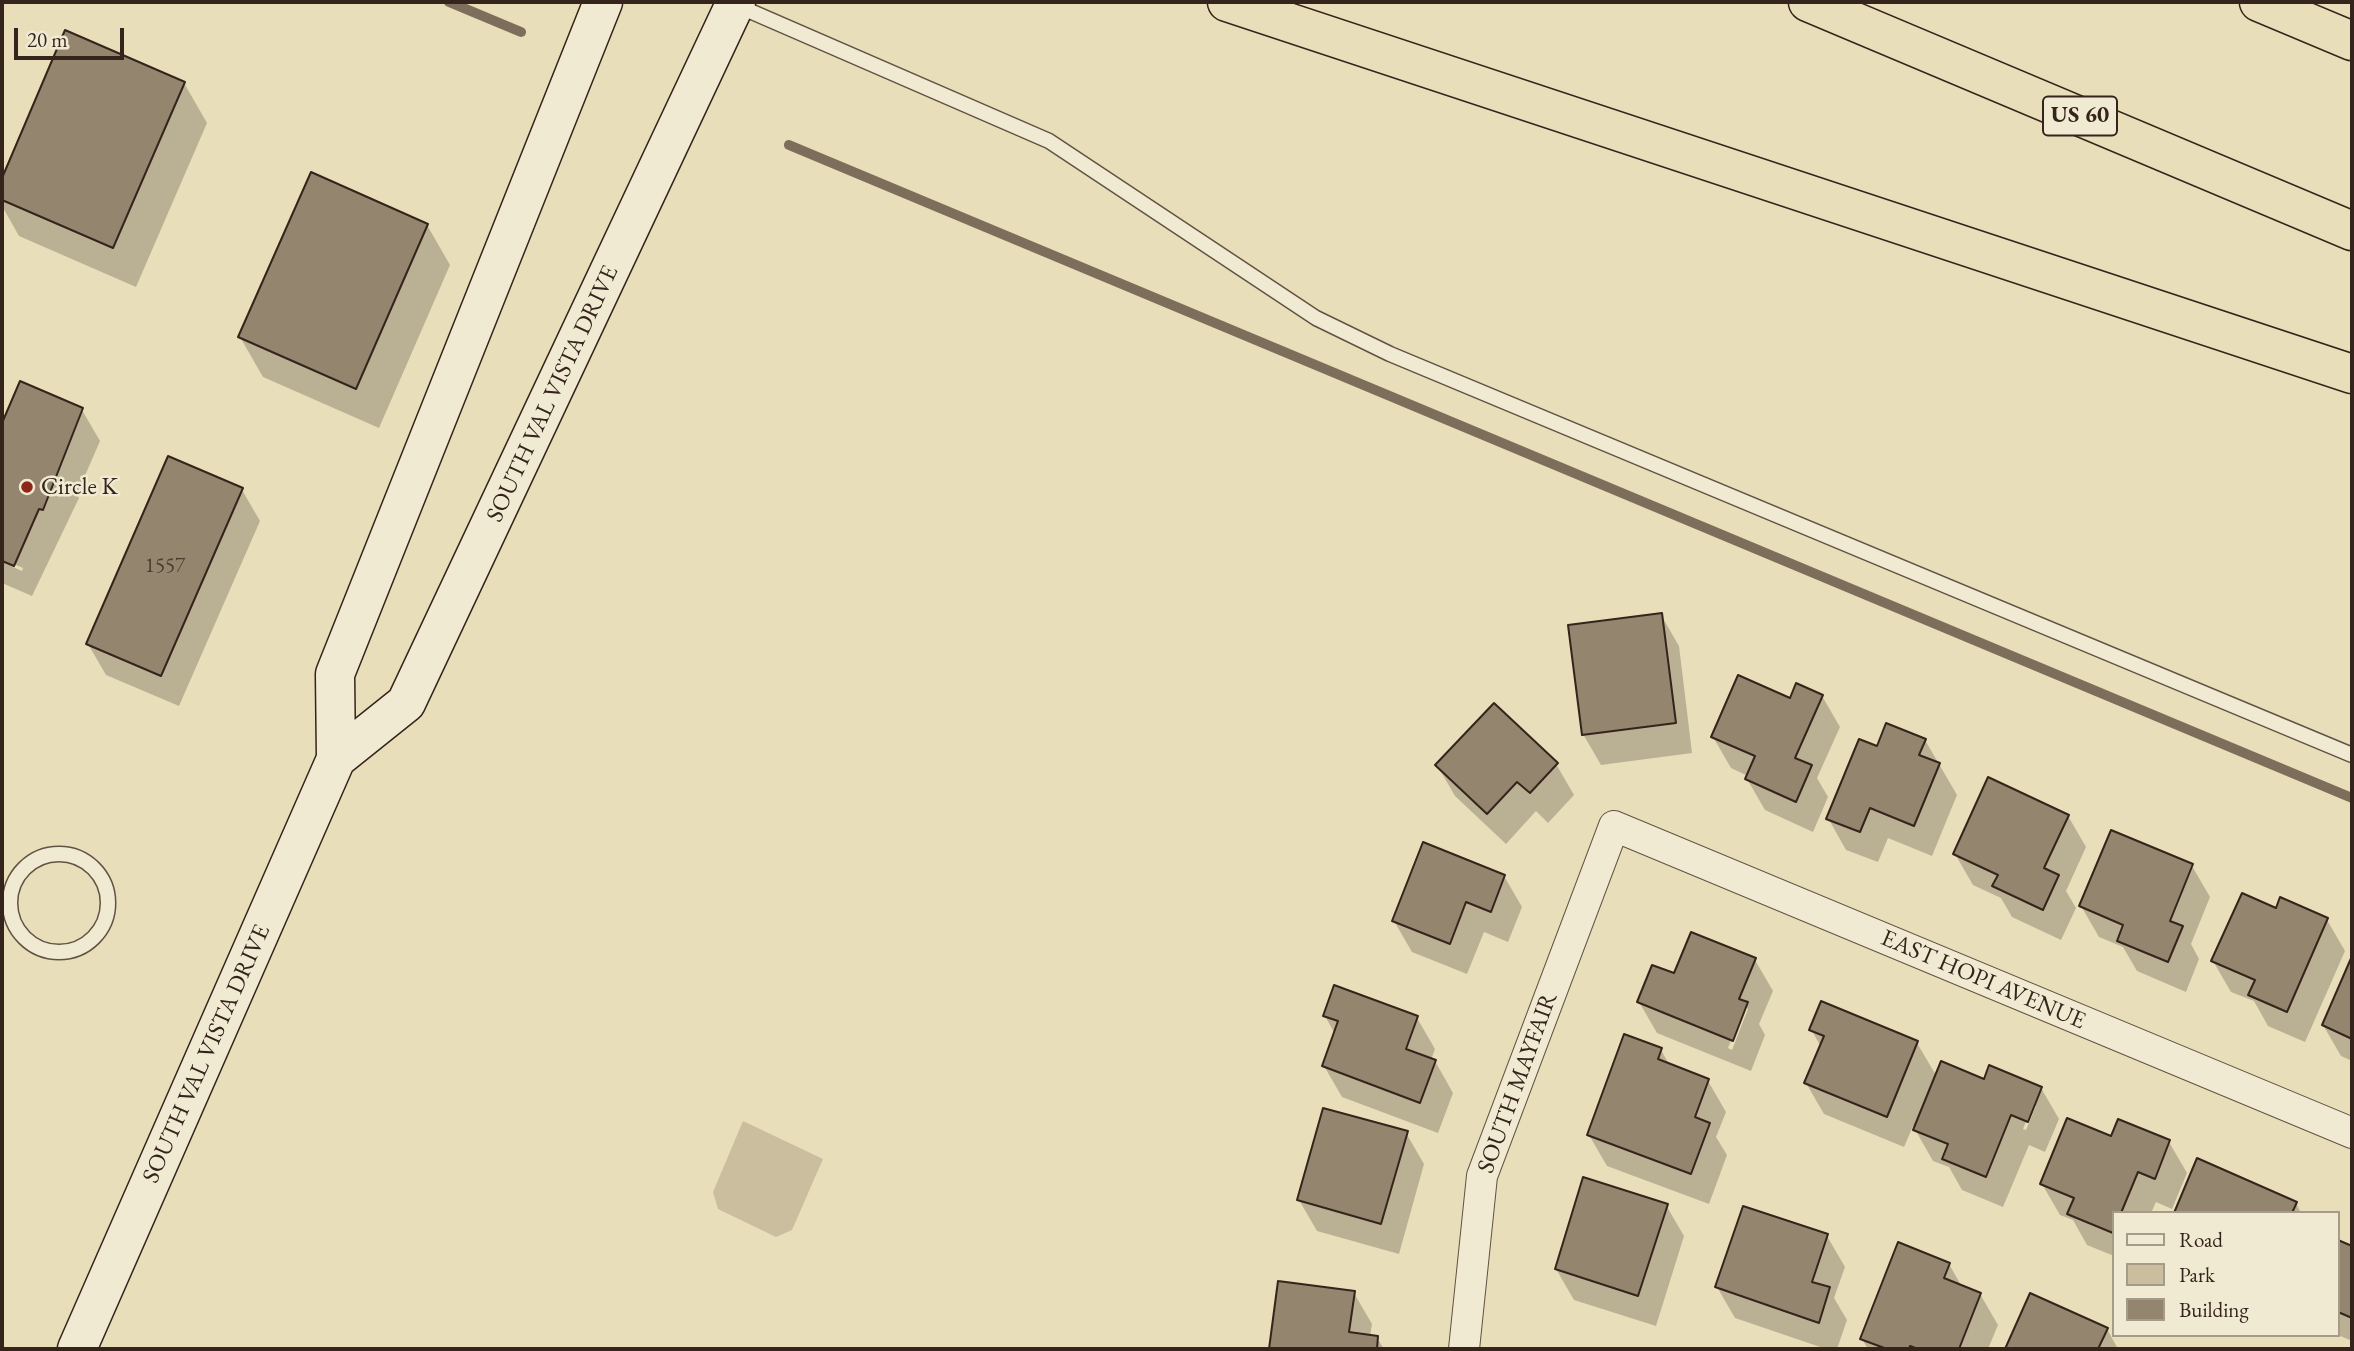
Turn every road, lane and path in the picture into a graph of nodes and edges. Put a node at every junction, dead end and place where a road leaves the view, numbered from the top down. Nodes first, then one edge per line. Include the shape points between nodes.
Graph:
1 (603, 2) edge
2 (1227, 2) edge
3 (1808, 2) edge
4 (2259, 2) edge
5 (735, 3) edge
6 (2352, 41) edge
7 (2352, 231) edge
8 (2352, 374) edge
9 (2352, 755) edge
10 (336, 758) junction
11 (1614, 827) joint
12 (93, 867) joint
13 (2352, 1133) edge
14 (77, 1349) edge
15 (1464, 1349) edge

1 - 10 main road, SOUTH VAL VISTA DRIVE via 335,674
2 - 8 highway
3 - 7 highway, US 60
4 - 6 highway
5 - 9 lane via 1048,141 1316,318 1390,354
5 - 10 main road, SOUTH VAL VISTA DRIVE via 406,703
10 - 14 main road, SOUTH VAL VISTA DRIVE
11 - 13 street, EAST HOPI AVENUE
11 - 15 street, SOUTH MAYFAIR via 1482,1176
12 - 12 lane via 62,853 30,862 18,873 10,895 12,919 20,933 46,951 76,949 90,942 107,915 108,898

